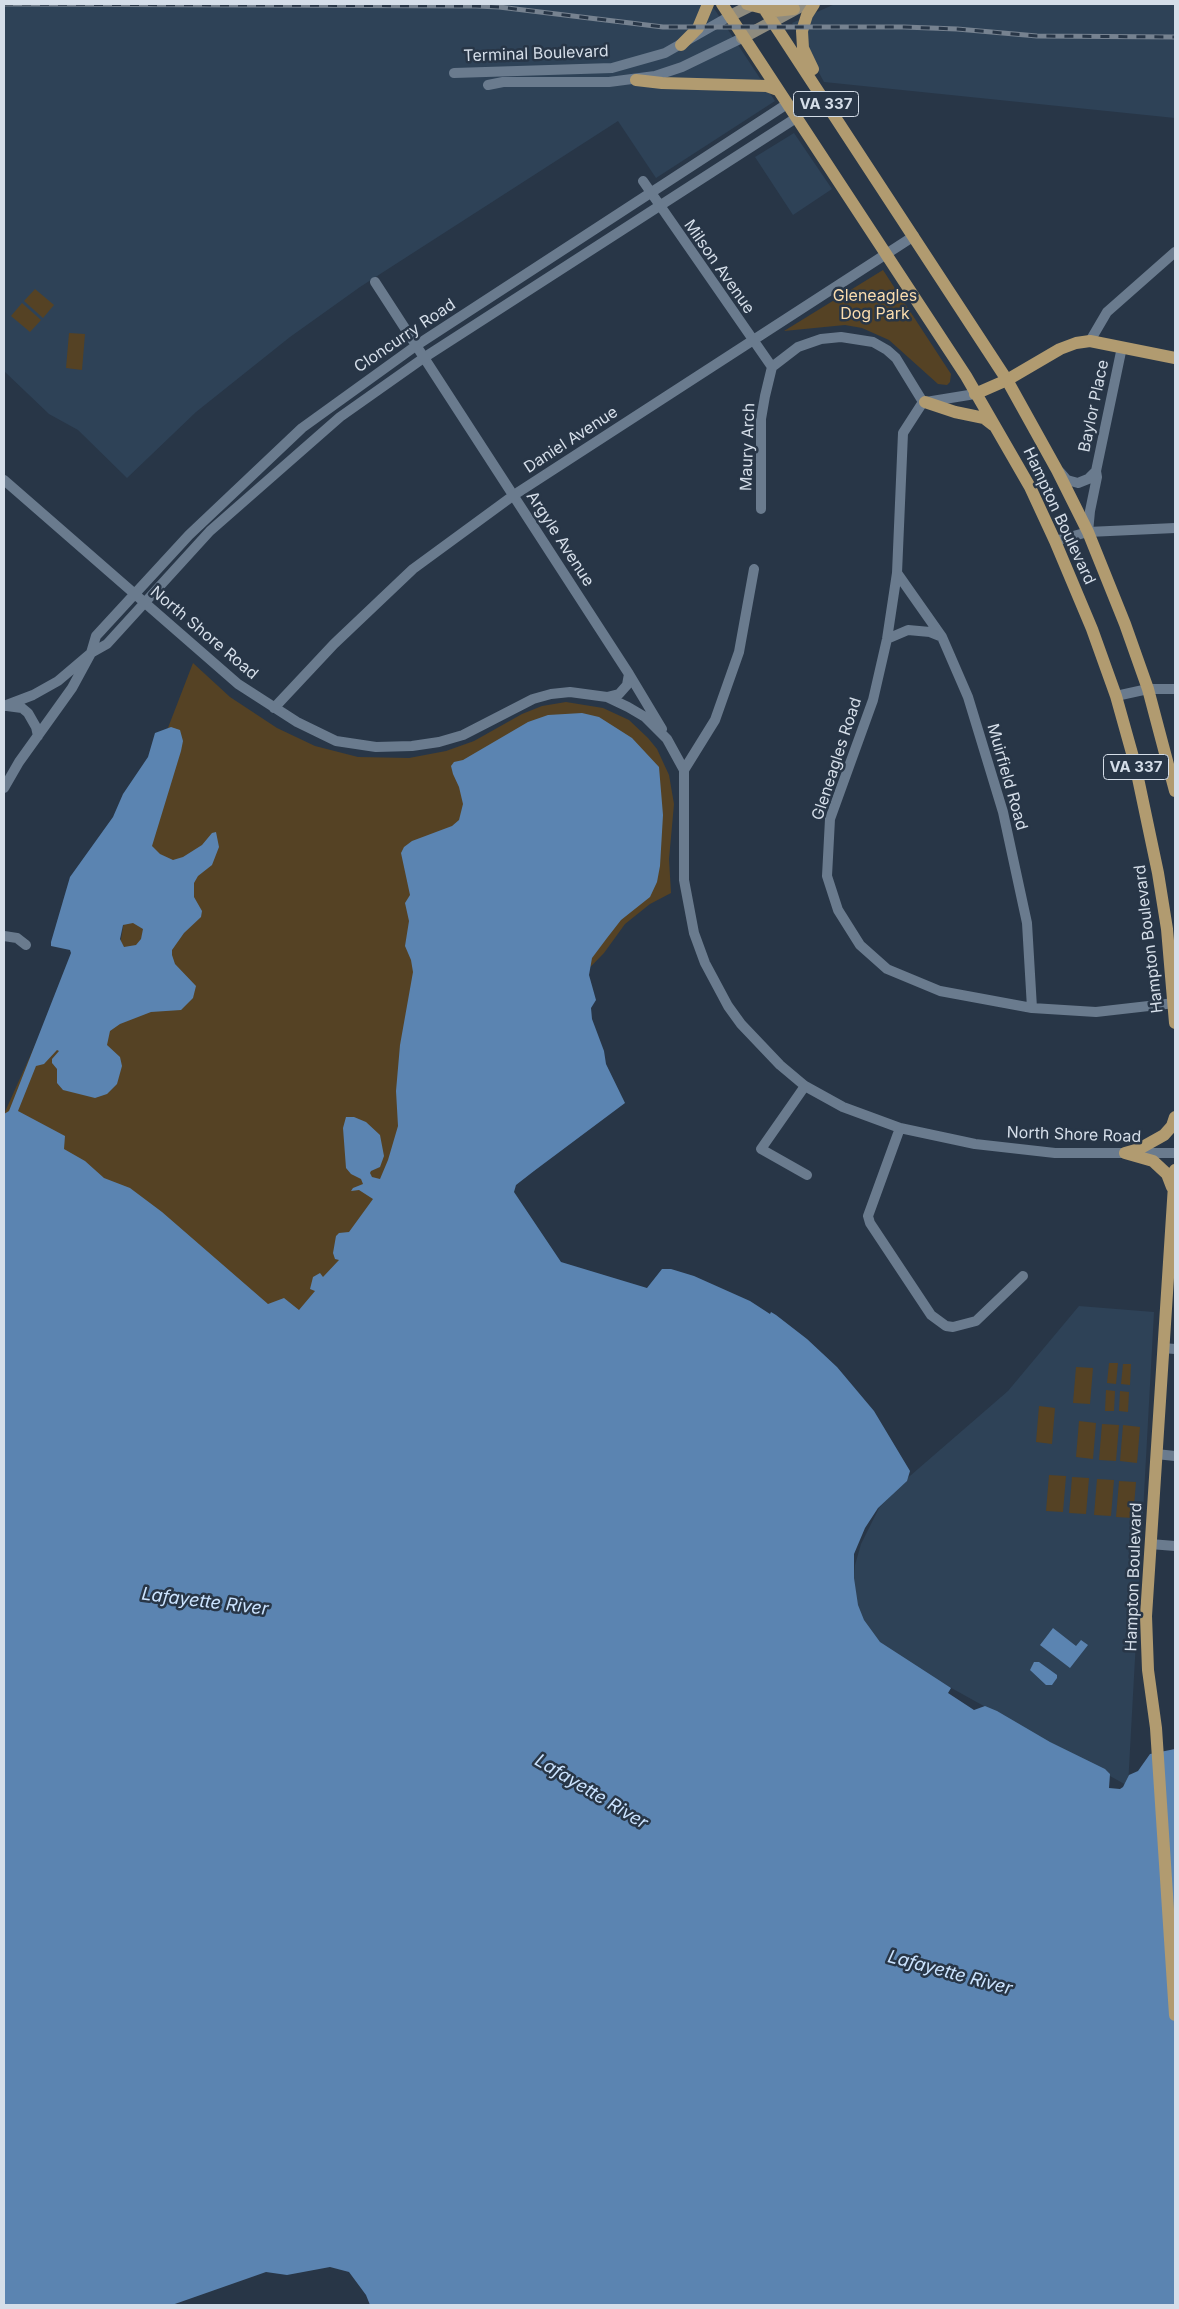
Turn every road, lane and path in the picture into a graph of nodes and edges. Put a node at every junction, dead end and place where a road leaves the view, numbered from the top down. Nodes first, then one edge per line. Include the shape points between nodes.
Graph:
1 (708, 4) edge
2 (722, 4) edge
3 (814, 4) edge
4 (799, 6) edge
5 (758, 8) edge
6 (730, 16) junction
7 (742, 38) junction
8 (681, 45) junction
9 (454, 73) dead end
10 (636, 80) junction
11 (488, 86) dead end
12 (778, 90) junction
13 (787, 104) junction
14 (796, 118) junction
15 (643, 182) dead end
16 (881, 187) junction
17 (649, 193) junction
18 (659, 207) junction
19 (914, 236) junction
20 (1175, 252) edge
21 (886, 255) junction
22 (375, 282) dead end
23 (752, 340) junction
24 (1090, 341) junction
25 (416, 345) junction
26 (1122, 347) junction
27 (425, 357) junction
28 (1175, 358) edge
29 (772, 367) junction
30 (1007, 380) junction
31 (975, 394) junction
32 (924, 402) junction
33 (996, 427) junction
34 (1057, 470) junction
35 (1096, 471) junction
36 (5, 483) edge
37 (514, 495) junction
38 (761, 509) dead end
39 (1175, 528) edge
40 (1088, 532) junction
41 (1055, 541) junction
42 (754, 569) dead end
43 (897, 573) junction
44 (134, 593) junction
45 (144, 602) junction
46 (942, 637) junction
47 (887, 639) junction
48 (91, 653) junction
49 (629, 674) junction
50 (1148, 689) junction
51 (1175, 689) edge
52 (1116, 696) junction
53 (607, 698) junction
54 (4, 706) edge
55 (274, 708) junction
56 (38, 736) junction
57 (667, 738) junction
58 (684, 770) junction
59 (4, 788) edge
60 (1175, 791) edge
61 (4, 936) edge
62 (26, 945) dead end
63 (1175, 1003) edge
64 (1032, 1008) junction
65 (1175, 1023) edge
66 (805, 1086) junction
67 (1175, 1117) edge
68 (900, 1128) junction
69 (1125, 1153) junction
70 (1175, 1153) edge
71 (1175, 1170) edge
72 (807, 1175) dead end
73 (1174, 1192) junction
74 (1023, 1276) dead end
75 (1169, 1348) edge
76 (1156, 1454) junction
77 (1175, 1456) edge
78 (1150, 1544) junction
79 (1175, 1546) edge
80 (1175, 2015) edge

1 - 8 main road via 698,28
2 - 6 main road, Hampton Boulevard / VA 337
3 - 16 main road via 802,31 805,56 873,162
4 - 5 main road via 780,12
5 - 6 main road, Terminal Boulevard
5 - 7 main road, Terminal Boulevard
5 - 16 main road, Hampton Boulevard / VA 337
6 - 7 main road, Hampton Boulevard / VA 337
6 - 8 street, Terminal Boulevard
7 - 10 street, Terminal Boulevard via 682,68
7 - 12 main road, Hampton Boulevard / VA 337
8 - 9 street, Terminal Boulevard via 647,59 612,68
10 - 11 street, Terminal Boulevard via 503,82
10 - 12 main road via 762,86
12 - 13 main road, Hampton Boulevard / VA 337
13 - 14 main road, Hampton Boulevard / VA 337
13 - 17 street, Cloncurry Road
14 - 18 street, Cloncurry Road
14 - 21 main road, Hampton Boulevard / VA 337
15 - 17 street, Milson Avenue
16 - 19 main road, Hampton Boulevard / VA 337
17 - 18 street, Milson Avenue
17 - 25 street, Cloncurry Road
18 - 23 street, Milson Avenue
18 - 27 street, Cloncurry Road
19 - 21 street, Daniel Avenue
19 - 30 main road, Hampton Boulevard / VA 337
20 - 24 street via 1108,312
21 - 23 street, Daniel Avenue
21 - 31 main road, Hampton Boulevard / VA 337
22 - 25 street, Argyle Avenue
23 - 29 street, Milson Avenue
23 - 37 street, Daniel Avenue
24 - 26 main road
24 - 30 main road via 1060,349
25 - 27 street, Argyle Avenue
25 - 44 street, Cloncurry Road via 302,428 211,512
26 - 28 main road
26 - 35 street, Baylor Place
27 - 37 street, Argyle Avenue
27 - 45 street, Cloncurry Road via 340,417 308,444 210,531
29 - 32 street via 798,347 821,339 842,337 873,342 896,358
29 - 38 street, Maury Arch via 761,419
30 - 31 main road
30 - 34 main road, Hampton Boulevard / VA 337
31 - 32 street
31 - 33 main road, Hampton Boulevard / VA 337
32 - 33 main road via 984,418
32 - 43 street, Gleneagles Road via 903,433
33 - 41 main road, Hampton Boulevard / VA 337
34 - 35 street, Baylor Place via 1067,480 1078,483
34 - 40 main road, Hampton Boulevard / VA 337
35 - 40 street, Baylor Place
36 - 44 street, North Shore Road
37 - 49 street, Argyle Avenue
37 - 55 street, Daniel Avenue via 413,569 334,644
39 - 40 street
40 - 41 street
40 - 50 main road, Hampton Boulevard / VA 337
41 - 52 main road, Hampton Boulevard / VA 337
42 - 58 street via 739,652 715,720
43 - 46 street, Muirfield Road
43 - 47 street, Gleneagles Road
44 - 45 street, North Shore Road
44 - 48 street, Cloncurry Road via 96,636
45 - 48 street, Cloncurry Road via 107,644
45 - 55 street, North Shore Road via 238,684
46 - 47 street via 913,630
46 - 64 street, Muirfield Road via 968,697 1003,812 1026,923
47 - 64 street, Gleneagles Road via 873,700 830,819 827,876 838,910 860,945 887,970 940,991
48 - 54 street via 58,681
48 - 56 street, Cloncurry Road via 72,688
49 - 53 street via 623,690
49 - 57 street, Argyle Avenue
50 - 51 street
50 - 52 street
50 - 60 main road, Hampton Boulevard / VA 337
52 - 63 main road, Hampton Boulevard / VA 337 via 1148,818 1167,929
53 - 55 street, North Shore Road via 570,692 551,694 533,699 462,735 439,742 395,747 336,740 314,732
53 - 57 street, North Shore Road via 645,717
54 - 56 street via 22,708 28,713
56 - 59 street, Cloncurry Road
57 - 58 street, North Shore Road
58 - 66 street, North Shore Road via 684,880 694,933 705,963 741,1024
61 - 62 street via 16,938
63 - 64 street, Gleneagles Road via 1096,1012
63 - 65 main road, Hampton Boulevard / VA 337
66 - 68 street, North Shore Road via 843,1107
66 - 72 street via 761,1148
67 - 69 main road via 1164,1135
68 - 69 street, North Shore Road via 1005,1149
68 - 74 street via 868,1216 931,1315 946,1326 963,1326 976,1321
69 - 70 street, North Shore Road
69 - 73 main road via 1153,1161 1162,1168
71 - 73 main road, Hampton Boulevard
73 - 75 main road, Hampton Boulevard
75 - 76 main road, Hampton Boulevard
76 - 77 street
76 - 78 main road, Hampton Boulevard
78 - 79 street
78 - 80 main road, Hampton Boulevard via 1146,1616 1148,1670 1156,1728

